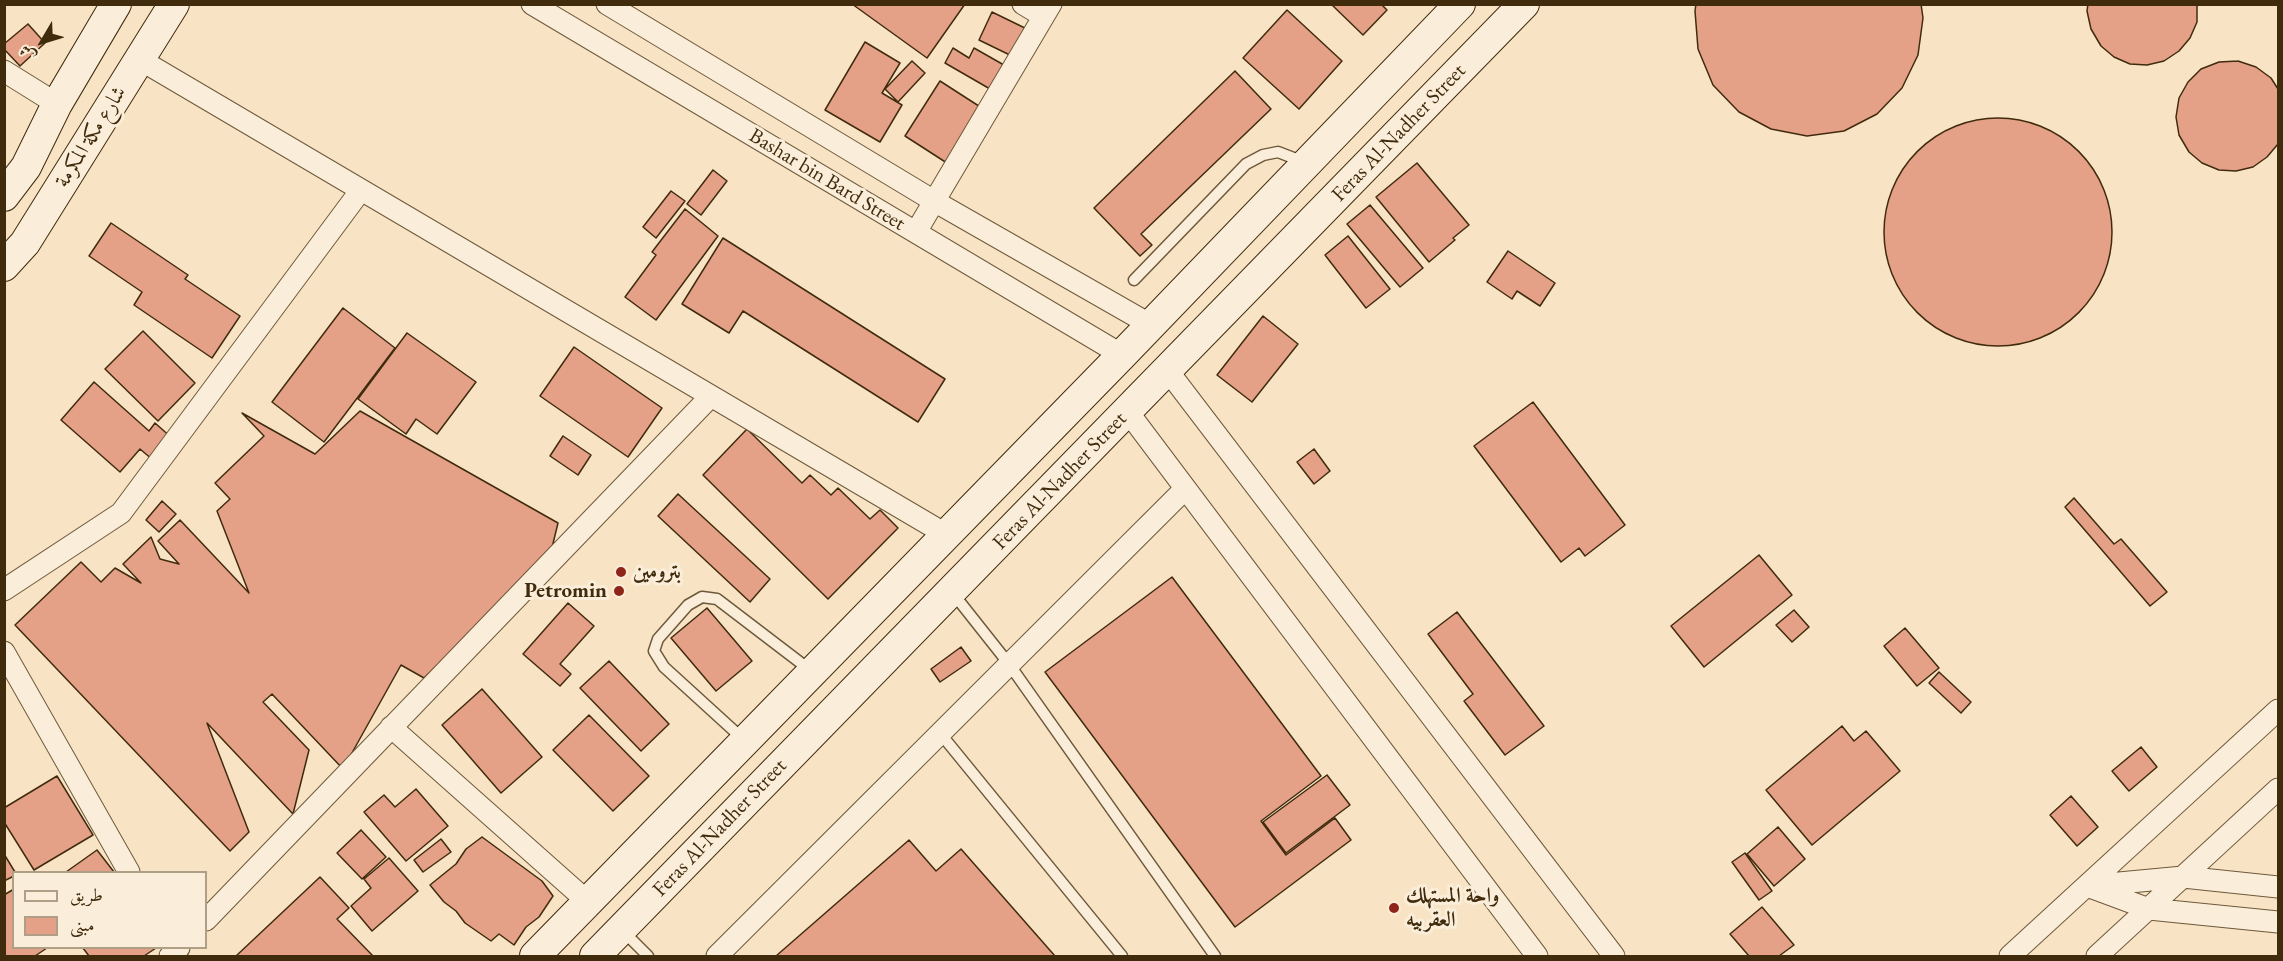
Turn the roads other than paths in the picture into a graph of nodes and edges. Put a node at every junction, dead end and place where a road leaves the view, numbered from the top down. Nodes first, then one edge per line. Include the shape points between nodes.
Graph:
1 (116, 4) edge
2 (174, 4) edge
3 (532, 4) edge
4 (607, 4) edge
5 (1023, 4) edge
6 (1460, 4) edge
7 (1524, 4) edge
8 (1047, 10) edge
9 (140, 59) junction
10 (4, 71) edge
11 (57, 104) junction
12 (1307, 164) junction
13 (361, 190) junction
14 (4, 196) edge
15 (934, 201) junction
16 (915, 232) junction
17 (4, 266) edge
18 (1134, 280) dead end
19 (1151, 325) junction
20 (1122, 355) junction
21 (1168, 371) junction
22 (711, 396) junction
23 (1128, 412) junction
24 (1185, 489) junction
25 (947, 535) junction
26 (4, 590) edge
27 (952, 592) junction
28 (4, 652) edge
29 (1009, 664) junction
30 (813, 672) junction
31 (2278, 711) edge
32 (391, 727) junction
33 (940, 733) junction
34 (746, 740) junction
35 (2278, 789) edge
36 (128, 871) edge
37 (2183, 877) junction
38 (2087, 886) junction
39 (2278, 887) edge
40 (588, 902) junction
41 (2149, 909) junction
42 (207, 919) edge
43 (2278, 922) edge
44 (621, 930) junction
45 (1209, 954) edge
46 (535, 957) edge
47 (595, 957) edge
48 (648, 957) edge
49 (717, 957) edge
50 (1122, 957) edge
51 (1537, 957) edge
52 (1614, 957) edge
53 (2010, 957) edge
54 (2097, 957) edge

1 - 11 street, شارع مكة المكرمة
2 - 9 street, شارع مكة المكرمة
3 - 16 street, Bashar bin Bard Street
4 - 15 street, Bashar bin Bard Street
5 - 8 street
6 - 12 street, Feras Al-Nadher Street
7 - 21 street, Feras Al-Nadher Street
8 - 15 street
9 - 13 street
9 - 17 street, شارع مكة المكرمة via 25,243
10 - 11 street
11 - 14 street, شارع مكة المكرمة via 26,167
12 - 18 lane via 1278,152 1246,164
12 - 19 street, Feras Al-Nadher Street
13 - 22 street
13 - 26 street via 121,513
15 - 16 street
15 - 19 street, Bashar bin Bard Street
16 - 20 street, Bashar bin Bard Street
19 - 20 street, Feras Al-Nadher Street
20 - 25 street, Feras Al-Nadher Street
21 - 23 street, Feras Al-Nadher Street
21 - 52 street
22 - 25 street
22 - 32 street
23 - 24 street
23 - 27 street, Feras Al-Nadher Street
24 - 29 street
24 - 51 street
25 - 30 street, Feras Al-Nadher Street
27 - 29 lane
27 - 44 street, Feras Al-Nadher Street
28 - 36 street
29 - 33 street
29 - 45 lane
30 - 34 street, Feras Al-Nadher Street
30 - 34 lane via 717,599 702,597 688,605 658,639 654,651 664,667
31 - 38 street
32 - 40 street
32 - 42 street
33 - 49 street
33 - 50 lane
34 - 40 street, Feras Al-Nadher Street
35 - 37 street
37 - 38 street
37 - 39 street
37 - 41 street
38 - 41 street
38 - 53 street
40 - 46 street, Feras Al-Nadher Street
41 - 43 street
41 - 54 street
44 - 47 street, Feras Al-Nadher Street
44 - 48 lane

